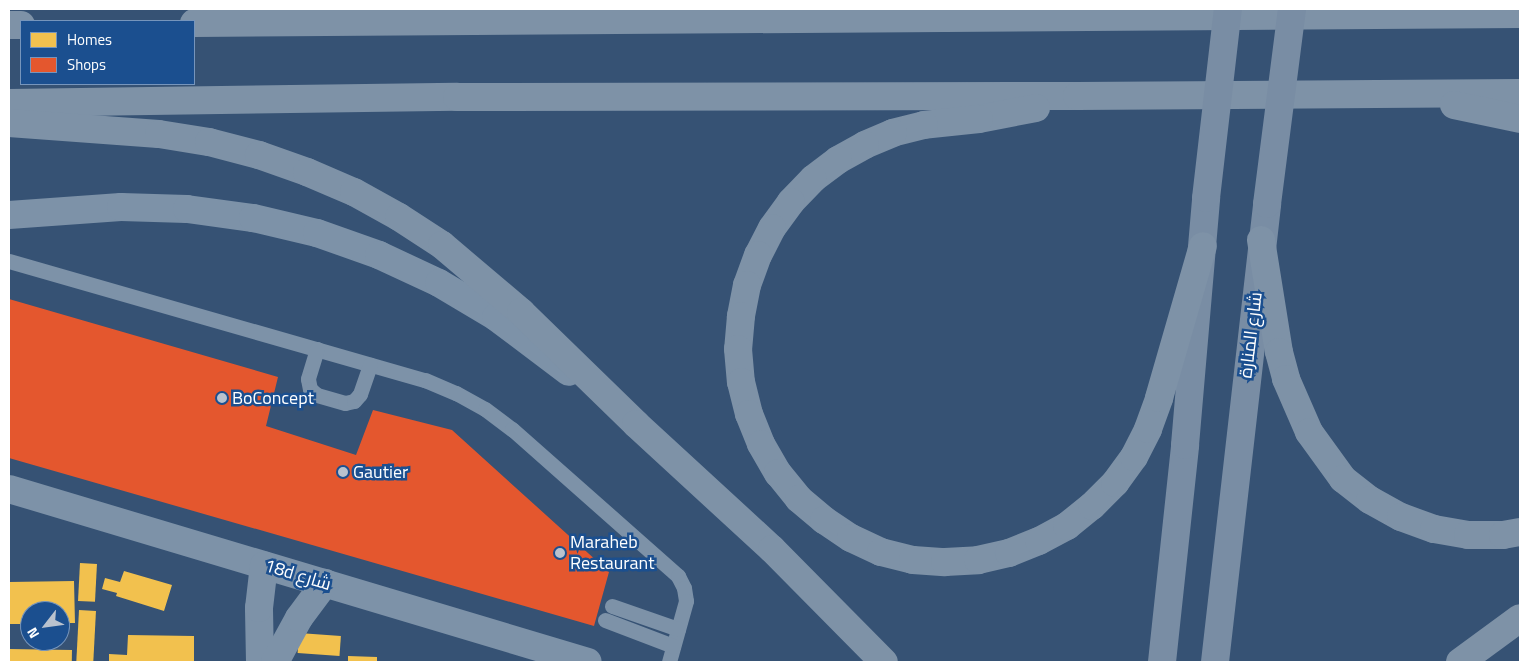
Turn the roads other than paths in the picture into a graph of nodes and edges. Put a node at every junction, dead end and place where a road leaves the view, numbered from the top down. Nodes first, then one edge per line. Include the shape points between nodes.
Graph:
1 (1228, 9) edge
2 (1292, 9) edge
3 (1520, 14) edge
4 (195, 23) edge
5 (1520, 93) edge
6 (1406, 94) junction
7 (1077, 96) junction
8 (9, 103) edge
9 (1520, 119) edge
10 (9, 123) edge
11 (9, 215) edge
12 (1261, 240) junction
13 (1203, 246) junction
14 (9, 261) edge
15 (317, 349) junction
16 (370, 364) junction
17 (636, 424) junction
18 (9, 489) edge
19 (1520, 532) edge
20 (264, 564) junction
21 (325, 583) junction
22 (612, 606) dead end
23 (1520, 618) edge
24 (605, 620) dead end
25 (678, 630) junction
26 (673, 646) junction
27 (260, 662) edge
28 (274, 662) edge
29 (588, 662) edge
30 (669, 662) edge
31 (884, 662) edge
32 (1162, 662) edge
33 (1215, 662) edge
34 (1460, 662) edge

1 - 13 main road, bridge
2 - 12 main road, شارع المنارة, bridge
3 - 4 highway
5 - 6 highway
6 - 7 highway
6 - 9 highway
7 - 8 highway via 457,96
7 - 13 highway via 1027,110 924,125 865,145 813,179 772,228 747,285 738,349 741,382 748,414 761,444 799,499 851,538 882,552 913,560 978,560 1039,542 1067,526 1115,483 1134,457 1148,428
10 - 17 highway via 159,134 209,142 258,155 354,192 442,245 482,276
11 - 17 street via 121,207 187,209 253,218 317,233 379,255 439,283 480,307
12 - 19 highway via 1286,379 1309,432 1343,479 1370,500 1401,517 1434,529 1468,535
12 - 33 main road, شارع المنارة
13 - 32 main road
14 - 15 lane
15 - 16 lane
15 - 16 lane via 308,379 310,388 317,395 354,401 360,394
16 - 25 lane via 456,393 512,429 678,576 686,601
17 - 31 highway via 772,549
18 - 20 street, 18d شارع
20 - 21 street, 18d شارع
20 - 27 street via 259,608
21 - 28 street via 299,618
21 - 29 street, 18d شارع
22 - 25 lane
23 - 34 highway
24 - 26 lane
25 - 26 lane
26 - 30 lane

